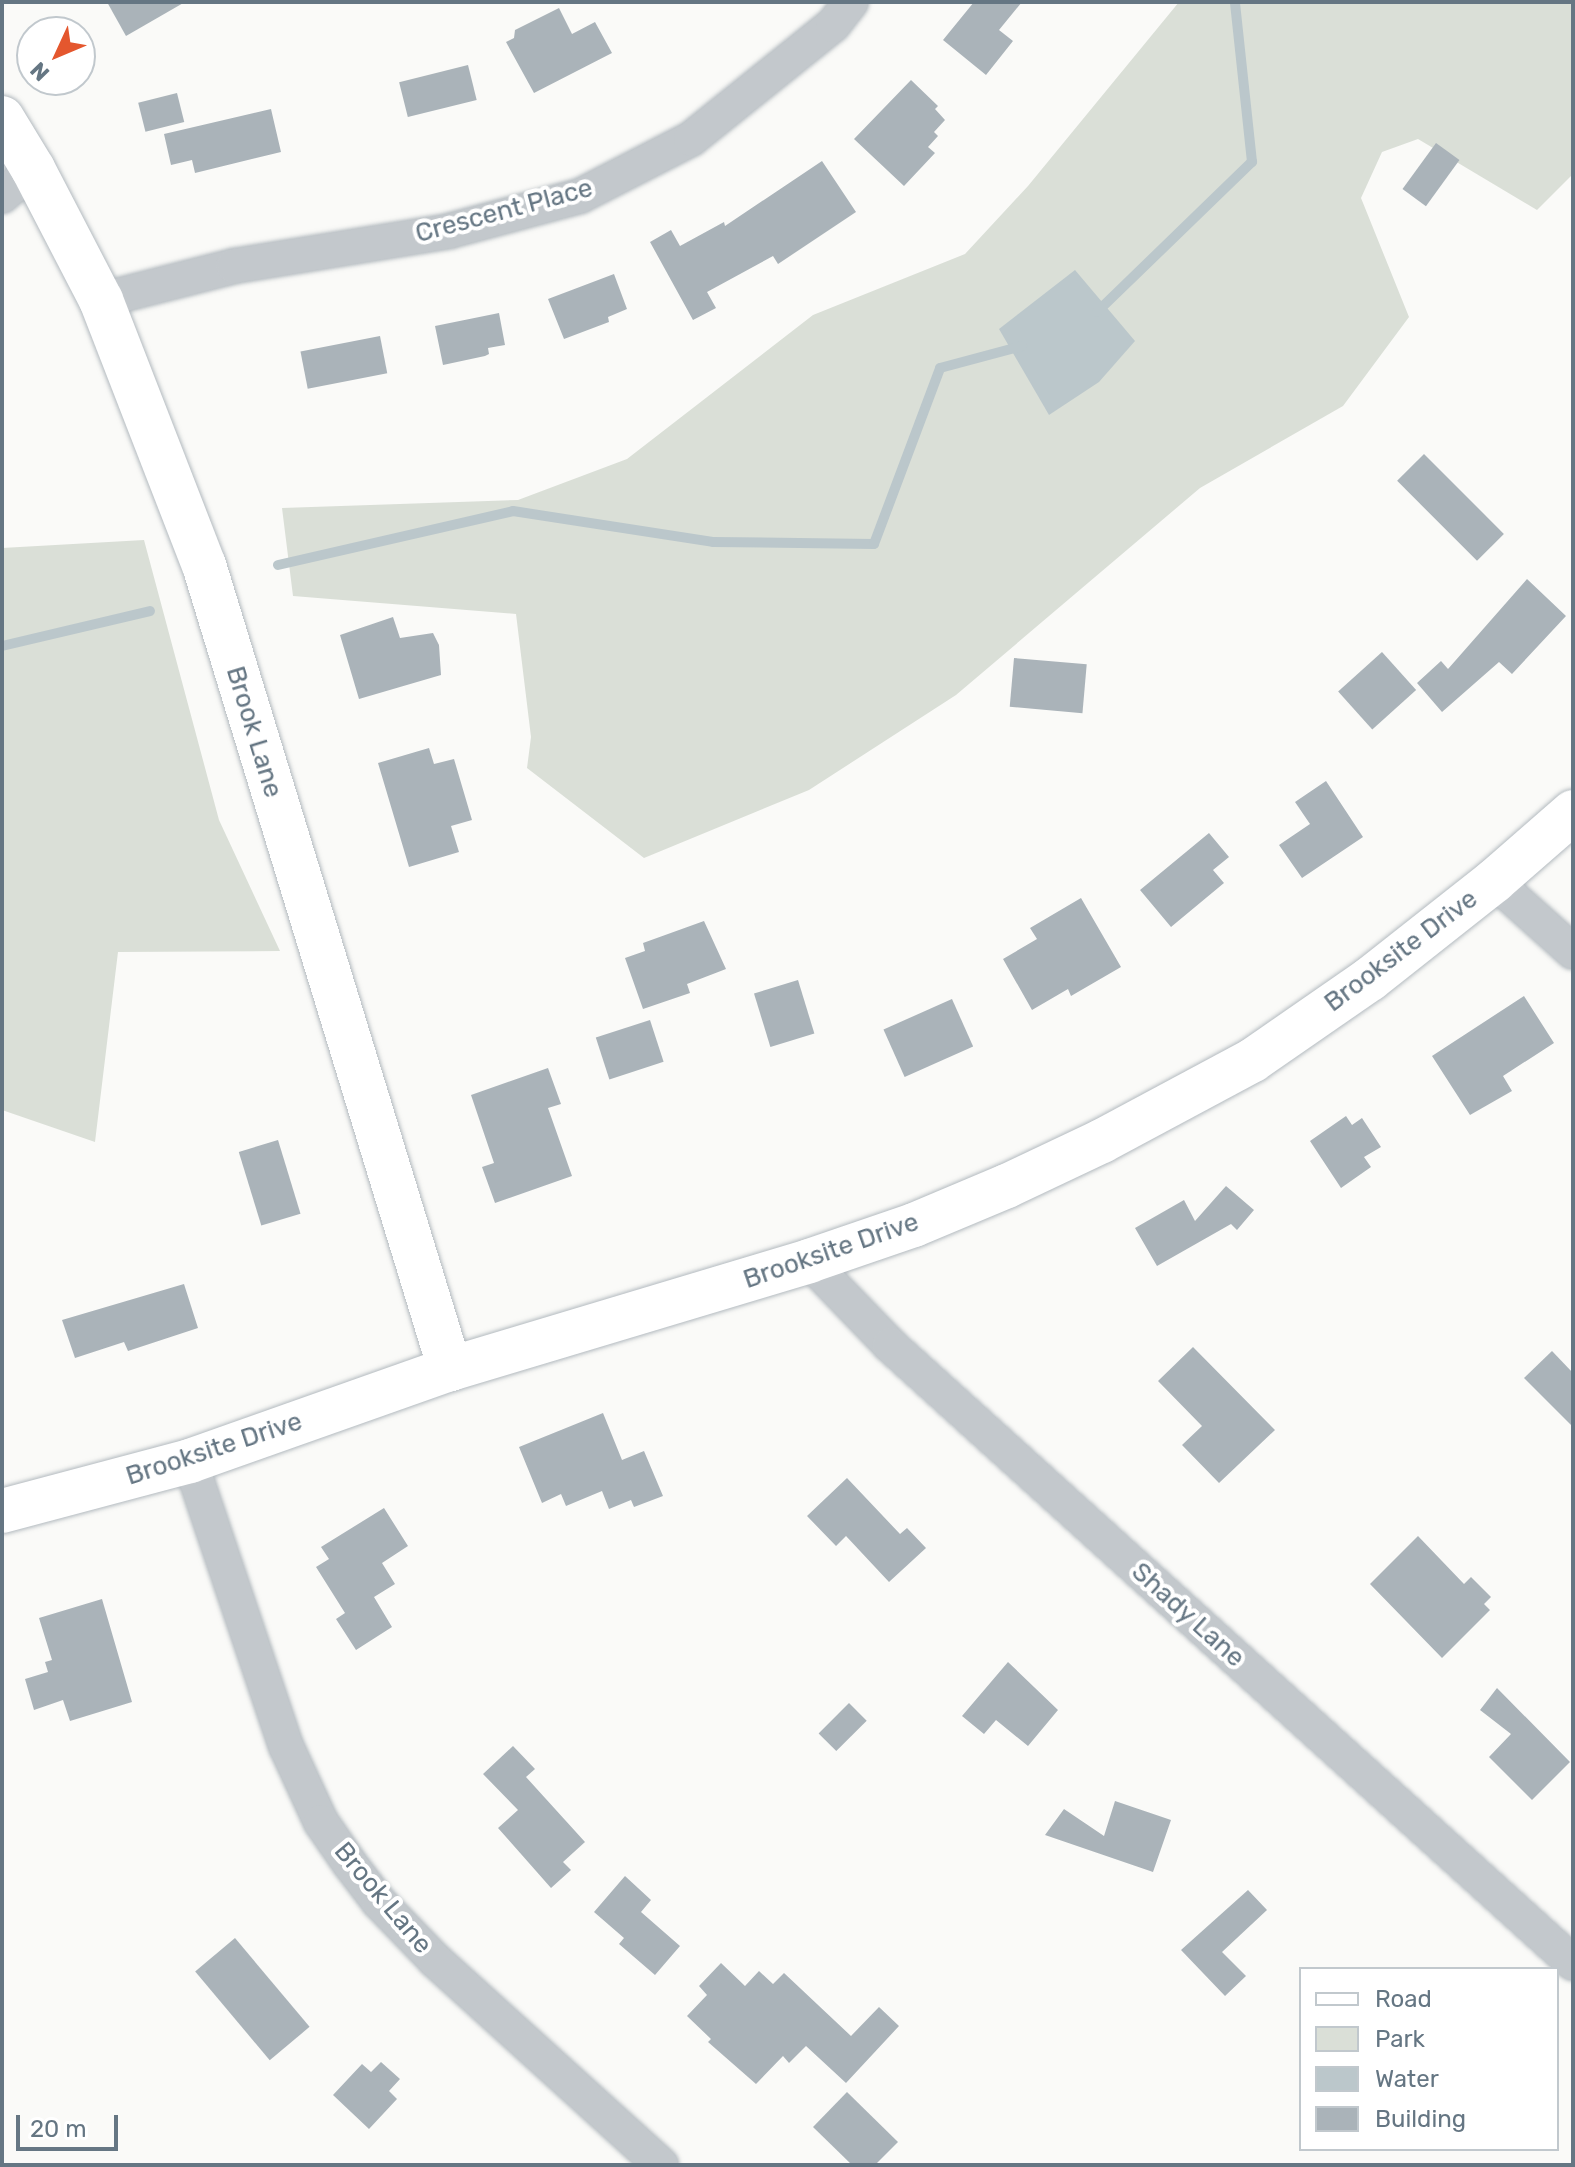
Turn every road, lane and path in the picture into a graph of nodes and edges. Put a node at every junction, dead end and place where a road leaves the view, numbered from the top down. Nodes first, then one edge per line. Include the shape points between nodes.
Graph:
1 (851, 2) edge
2 (2, 118) edge
3 (18, 182) edge
4 (101, 300) junction
5 (1573, 812) edge
6 (1494, 881) junction
7 (1573, 952) edge
8 (809, 1261) junction
9 (450, 1369) junction
10 (190, 1461) junction
11 (2, 1511) edge
12 (1573, 1963) edge
13 (661, 2165) edge

1 - 4 street, Crescent Place via 833,25 691,139 580,196 449,231 234,266
2 - 3 street, Brook Lane
3 - 4 street, Brook Lane
4 - 9 street, Brook Lane via 204,565
5 - 6 street, Brooksite Drive
6 - 7 street
6 - 8 street, Brooksite Drive via 1370,979 1253,1060 1007,1186
8 - 9 street, Brooksite Drive
8 - 12 street, Shady Lane via 890,1345
9 - 10 street, Brooksite Drive
10 - 11 street, Brooksite Drive
10 - 13 street, Brook Lane via 286,1746 328,1833 379,1902 435,1960

